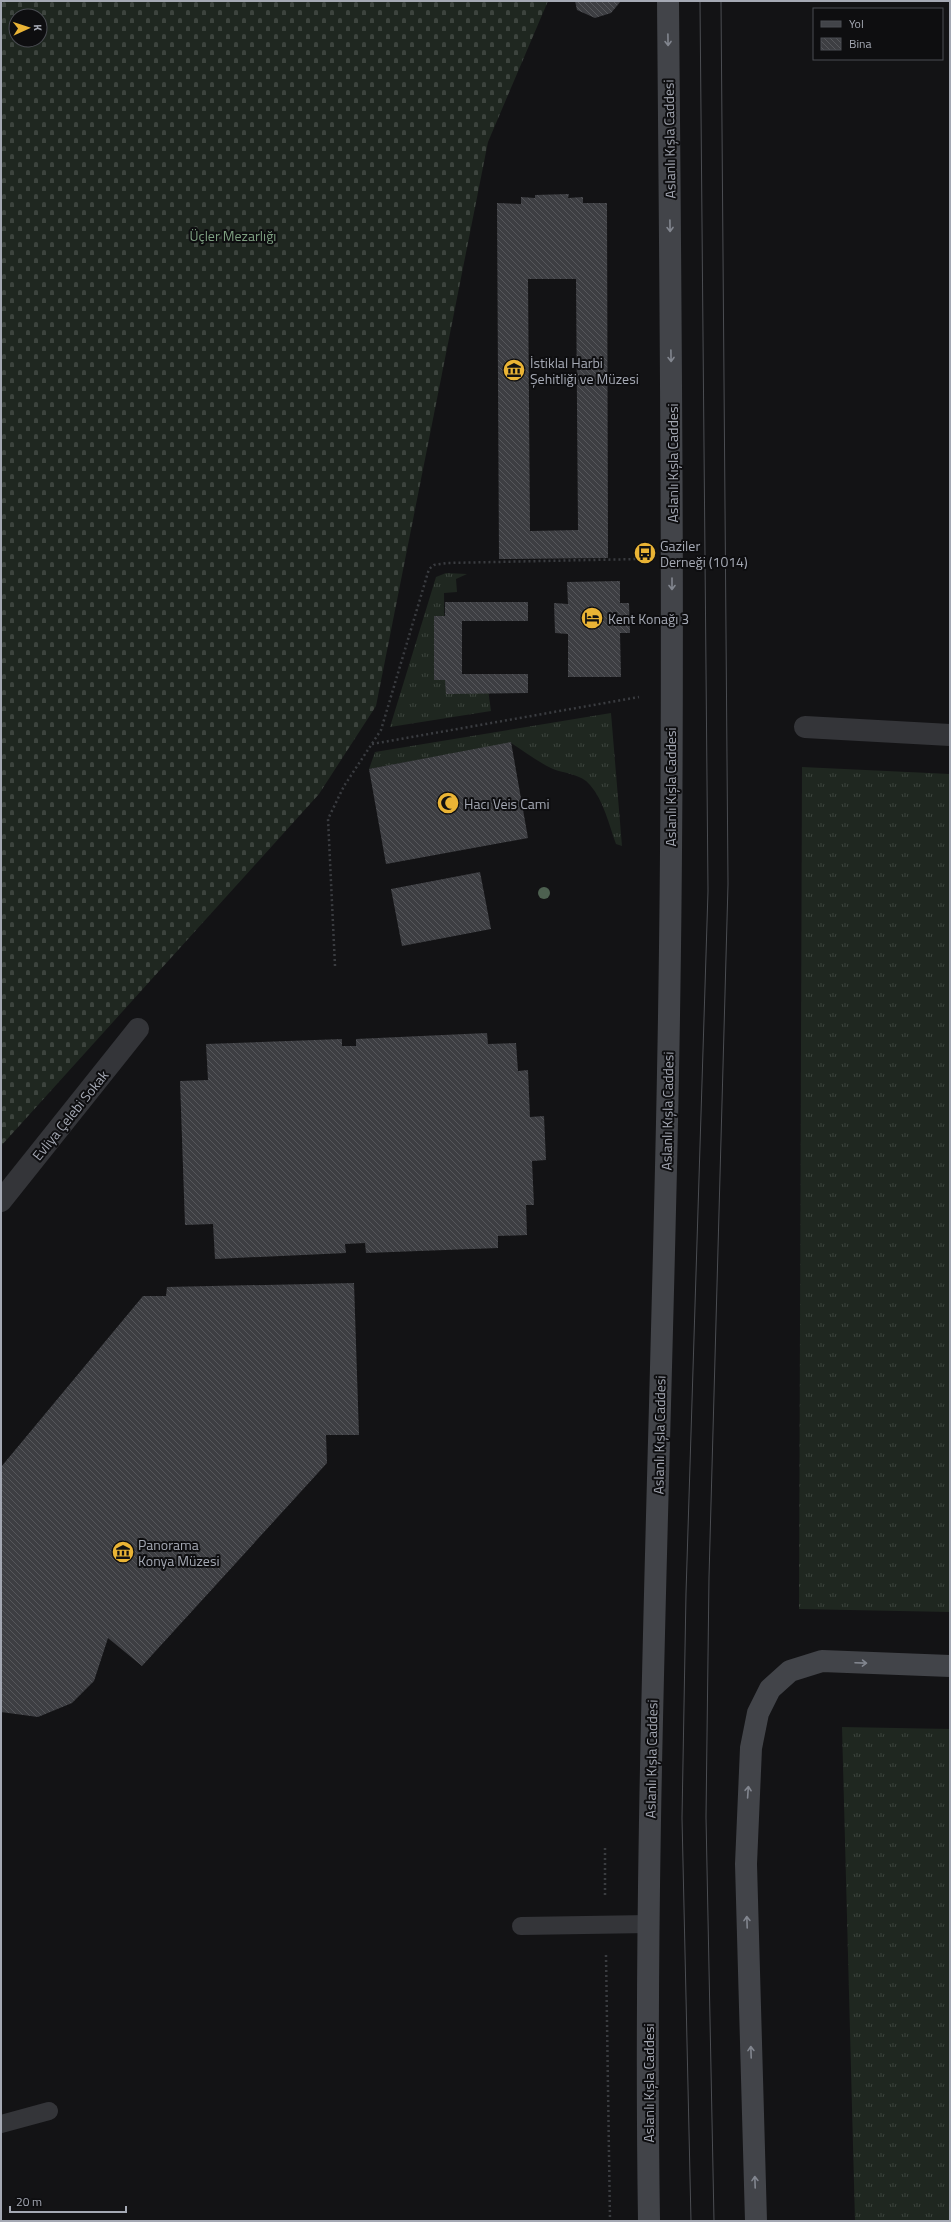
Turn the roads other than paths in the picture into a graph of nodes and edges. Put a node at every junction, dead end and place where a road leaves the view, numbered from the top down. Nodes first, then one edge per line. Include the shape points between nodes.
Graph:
1 (668, 1) edge
2 (805, 727) dead end
3 (950, 735) edge
4 (138, 1029) dead end
5 (1, 1201) edge
6 (950, 1666) edge
7 (649, 1924) junction
8 (521, 1926) dead end
9 (49, 2111) dead end
10 (1, 2124) edge
11 (649, 2221) edge
12 (756, 2221) edge

1 -> 7 main road, Aslanlı Kışla Caddesi via 673,486 668,1062
2 - 3 street
4 - 5 street, Evliya Çelebi Sokak
12 -> 6 main road via 746,1864 751,1748 758,1713 770,1689 790,1671 822,1662
7 - 8 lane
7 - 11 main road, Aslanlı Kışla Caddesi
9 - 10 lane

